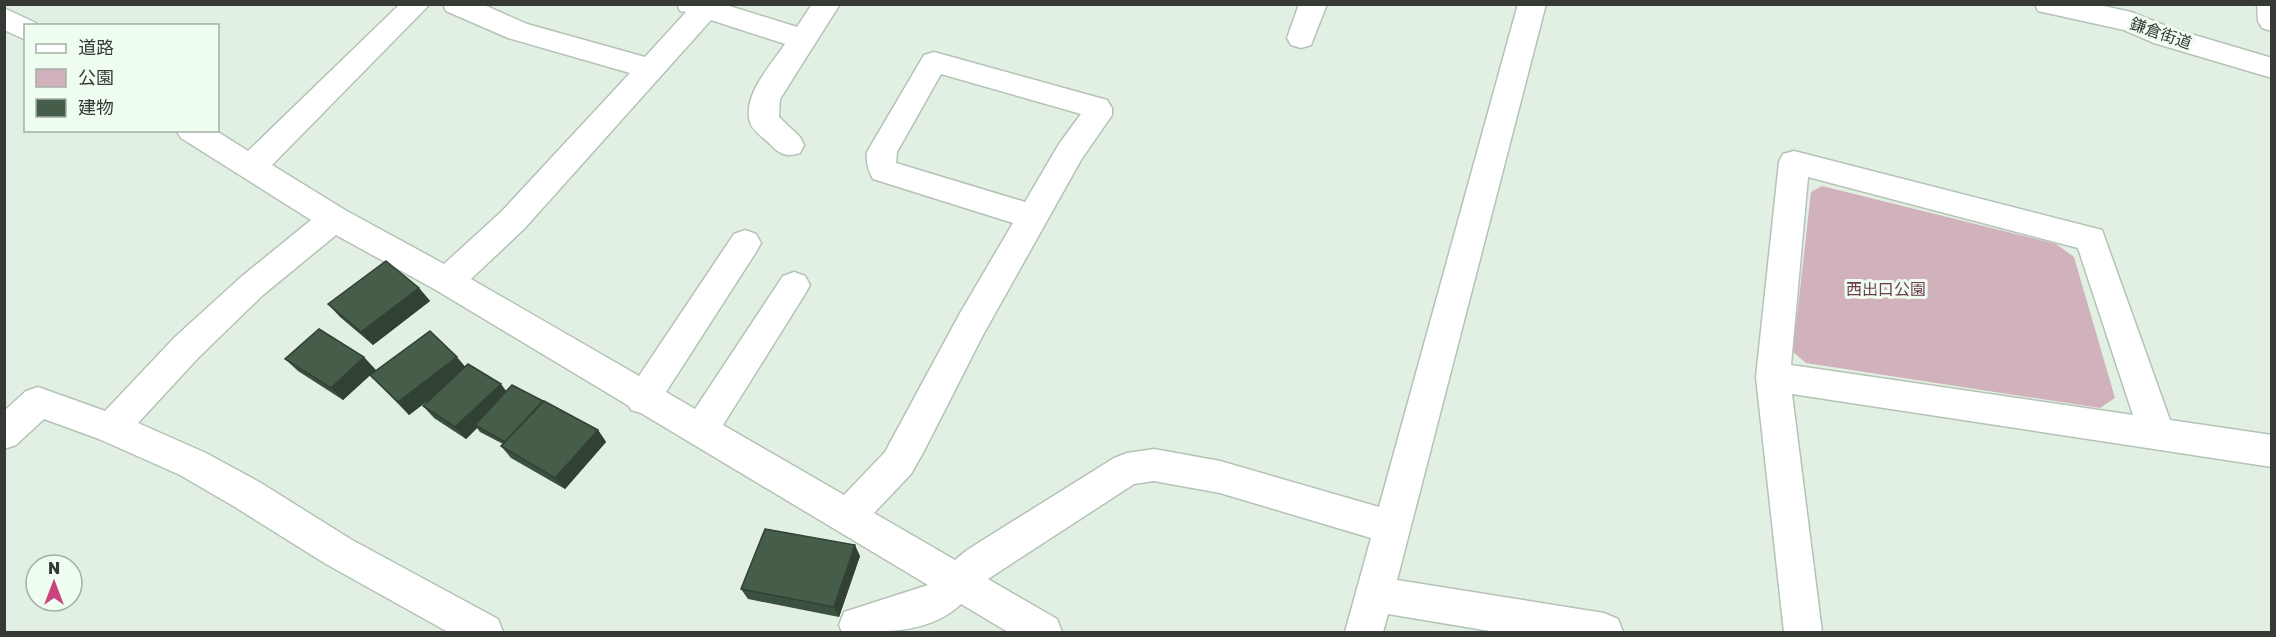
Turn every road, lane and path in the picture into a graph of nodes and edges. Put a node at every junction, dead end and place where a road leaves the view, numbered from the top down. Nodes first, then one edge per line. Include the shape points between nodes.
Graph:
1 (417, 4) edge
2 (456, 4) edge
3 (827, 4) edge
4 (1313, 4) edge
5 (1532, 4) edge
6 (2048, 4) edge
7 (2271, 4) edge
8 (698, 7) edge
9 (2131, 13) edge
10 (4, 17) edge
11 (2271, 21) edge
12 (24, 29) edge
13 (1300, 38) dead end
14 (803, 39) junction
15 (2271, 68) edge
16 (652, 69) junction
17 (194, 132) edge
18 (789, 145) dead end
19 (251, 166) junction
20 (1033, 218) junction
21 (334, 219) junction
22 (745, 243) dead end
23 (447, 281) junction
24 (794, 285) dead end
25 (1773, 377) junction
26 (643, 399) junction
27 (111, 428) junction
28 (701, 430) junction
29 (4, 434) edge
30 (2157, 435) junction
31 (2271, 451) edge
32 (848, 517) junction
33 (1392, 527) junction
34 (960, 583) junction
35 (1374, 594) junction
36 (858, 625) dead end
37 (484, 633) edge
38 (1043, 633) edge
39 (1364, 633) edge
40 (1604, 633) edge
41 (1803, 633) edge

1 - 19 street
2 - 16 street via 518,32
3 - 14 street
4 - 13 street
5 - 33 street
6 - 9 street, 鎌倉街道
7 - 11 street
8 - 14 street
8 - 16 street
9 - 15 street, 鎌倉街道 via 2164,36
10 - 12 street
14 - 18 street via 765,98 764,121
16 - 23 street via 513,220
17 - 19 street
19 - 21 street
20 - 20 street via 1070,152 1097,115 1097,108 934,62 882,152 884,171
20 - 32 street via 898,463
21 - 23 street
21 - 27 street via 195,339
22 - 26 street
23 - 26 street
24 - 28 street
25 - 30 street
25 - 30 street via 1794,162 2091,239
25 - 41 street
26 - 28 street
27 - 29 street via 38,402
27 - 37 street via 211,474
28 - 32 street
30 - 31 street
32 - 34 street
33 - 34 street via 1220,477 1154,465 1127,469 980,562
33 - 35 street
34 - 36 street via 937,602
34 - 38 street
35 - 39 street
35 - 40 street

